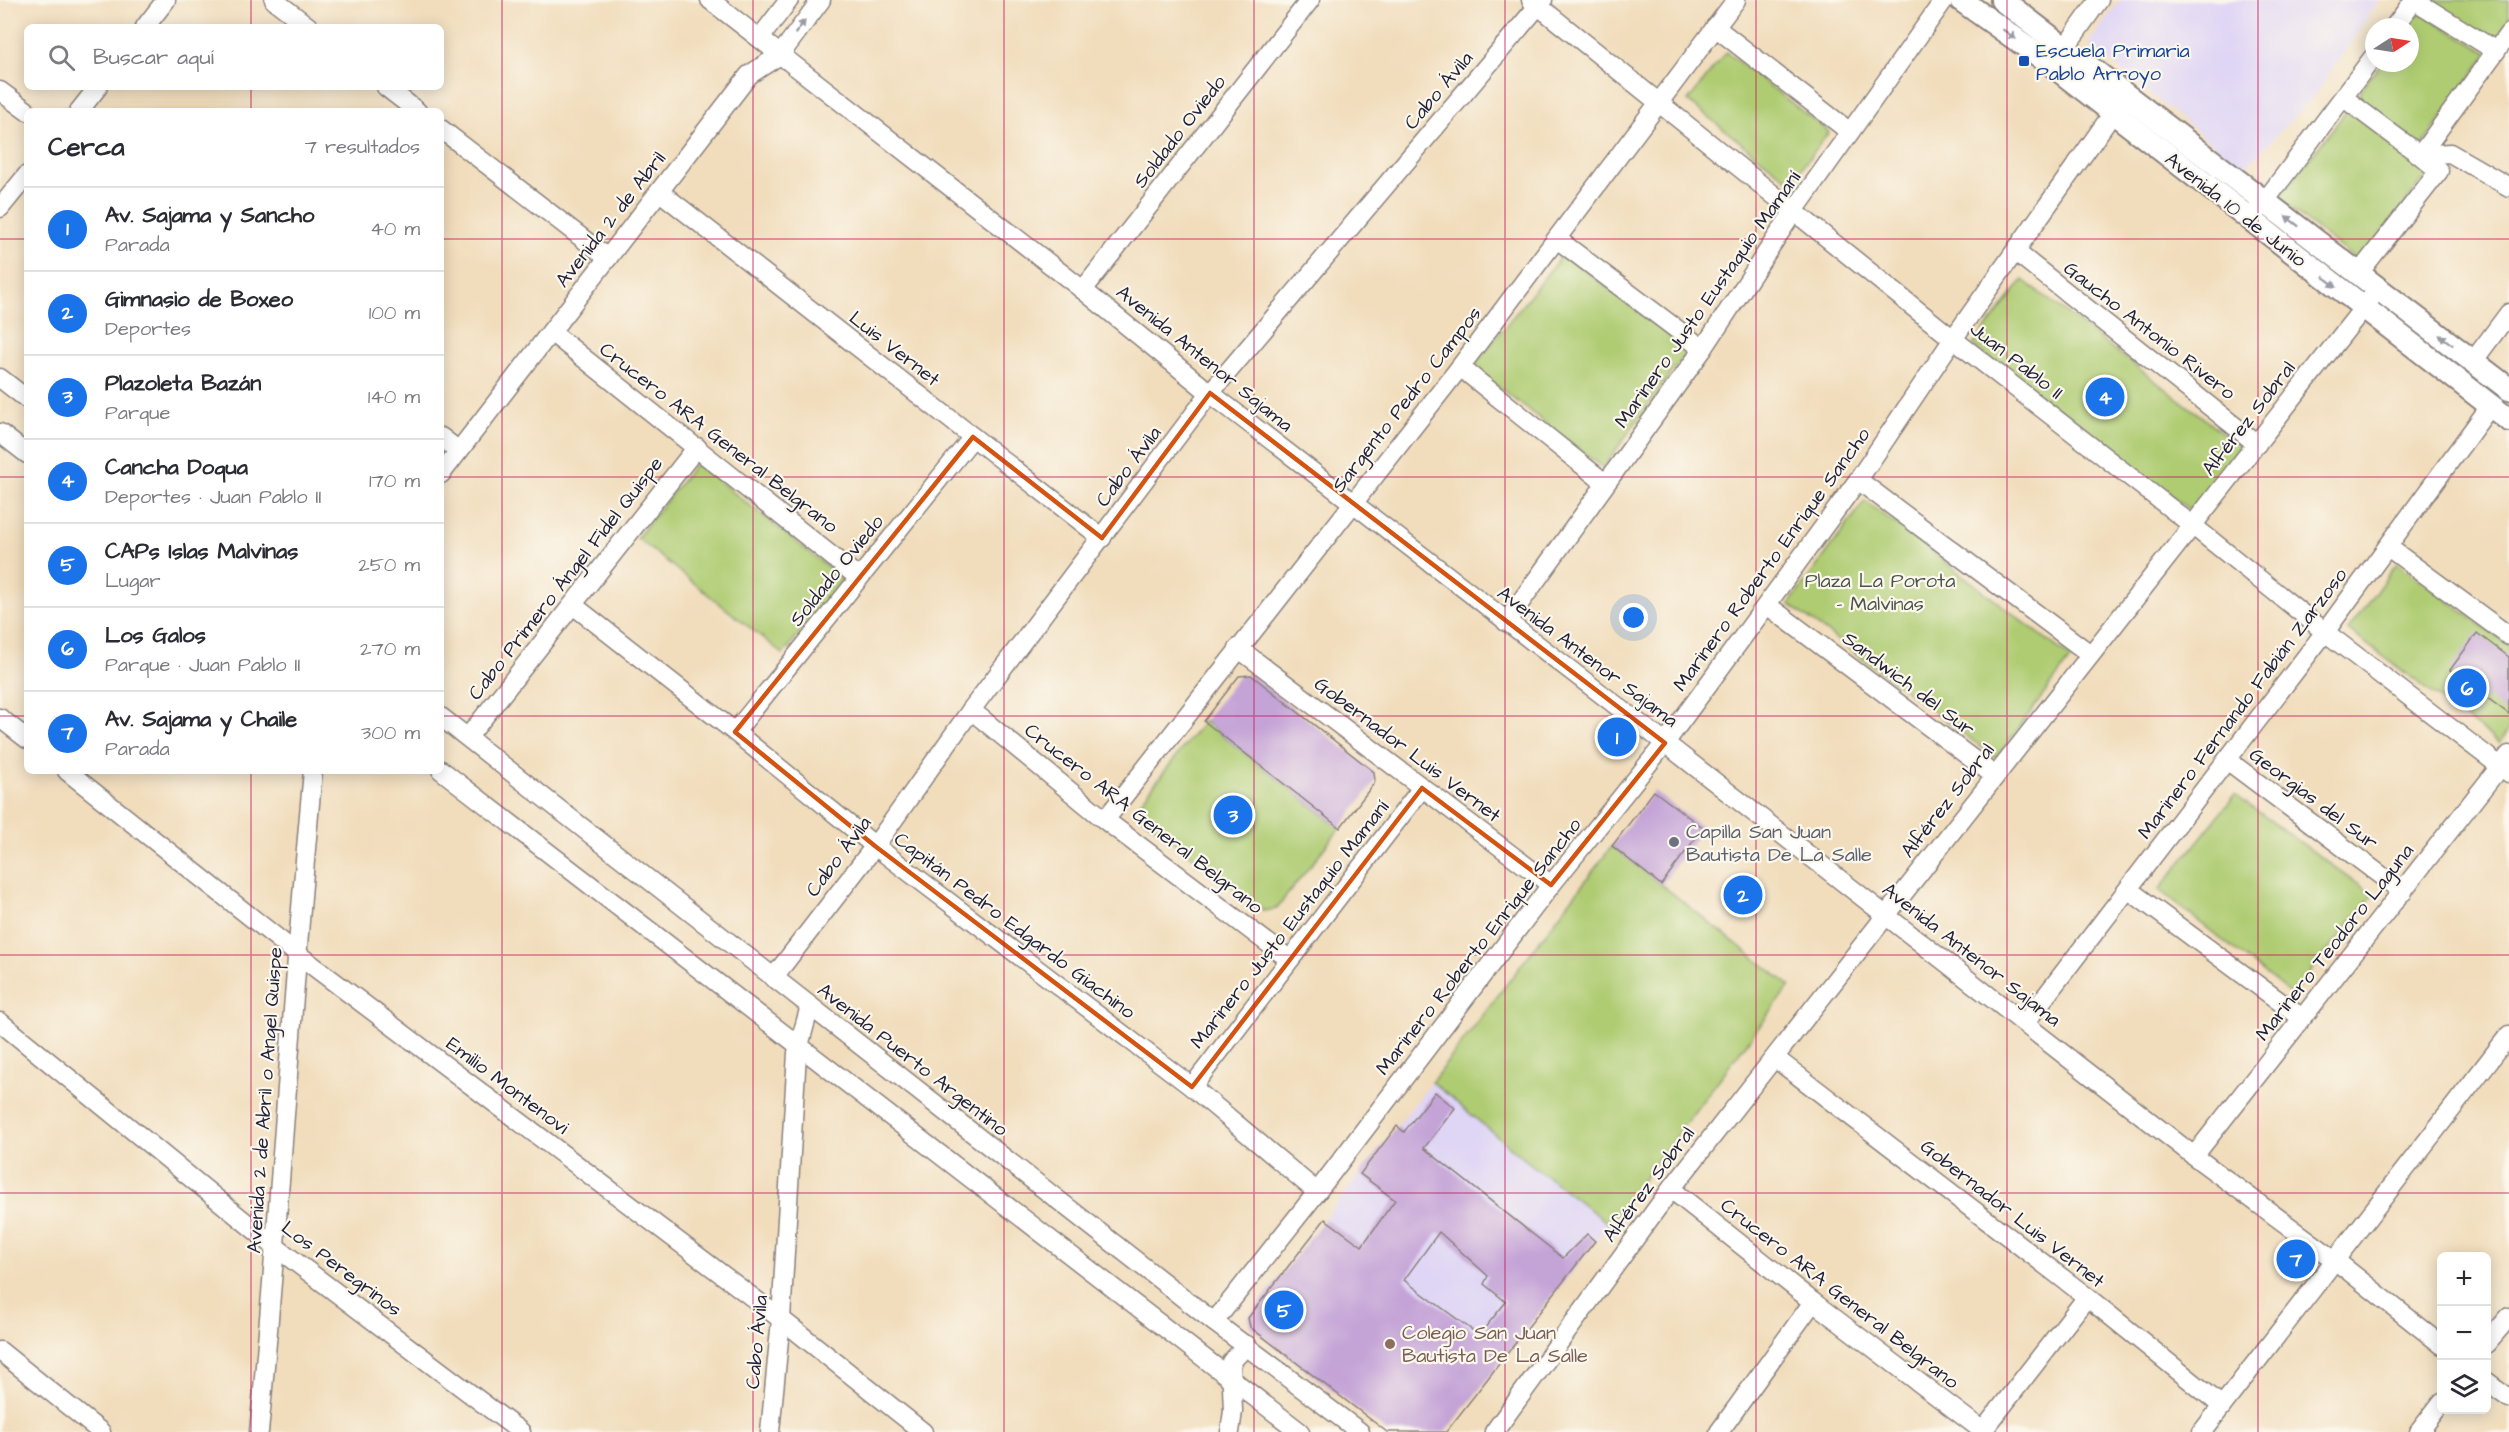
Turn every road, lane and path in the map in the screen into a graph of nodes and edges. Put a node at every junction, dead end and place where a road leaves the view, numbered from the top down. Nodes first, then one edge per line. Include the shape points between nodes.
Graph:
1 (166, 0) edge
2 (274, 0) edge
3 (710, 0) edge
4 (789, 0) edge
5 (820, 0) edge
6 (1310, 0) edge
7 (1736, 0) edge
8 (1944, 0) edge
9 (1961, 0) edge
10 (2002, 0) edge
11 (2099, 0) edge
12 (2414, 0) edge
13 (1537, 2) edge
14 (2401, 18) edge
15 (147, 24) edge
16 (305, 24) edge
17 (1715, 27) junction
18 (2509, 33) edge
19 (760, 38) junction
20 (2065, 46) junction
21 (2496, 51) junction
22 (780, 55) junction
23 (2052, 65) junction
24 (2365, 69) edge
25 (96, 90) edge
26 (390, 90) edge
27 (0, 91) edge
28 (2344, 98) junction
29 (1659, 102) junction
30 (2120, 103) junction
31 (81, 108) edge
32 (413, 108) edge
33 (24, 109) edge
34 (444, 131) edge
35 (1850, 132) junction
36 (2420, 155) junction
37 (24, 179) edge
38 (2509, 187) edge
39 (660, 192) junction
40 (2266, 201) junction
41 (0, 208) edge
42 (1794, 211) junction
43 (2250, 220) junction
44 (1557, 239) junction
45 (2016, 252) junction
46 (608, 258) junction
47 (2359, 273) junction
48 (2379, 288) junction
49 (1083, 290) junction
50 (2364, 308) junction
51 (2509, 313) edge
52 (551, 333) junction
53 (1953, 339) junction
54 (1702, 349) junction
55 (2474, 360) junction
56 (1460, 367) junction
57 (0, 378) edge
58 (2509, 389) edge
59 (1210, 393) junction
60 (24, 397) edge
61 (2490, 405) junction
62 (2509, 420) edge
63 (0, 434) edge
64 (973, 437) junction
65 (444, 439) edge
66 (2257, 444) junction
67 (697, 447) junction
68 (459, 451) junction
69 (24, 452) edge
70 (444, 470) edge
71 (1858, 480) junction
72 (1605, 483) junction
73 (1353, 503) junction
74 (2192, 525) junction
75 (1102, 538) junction
76 (2388, 547) junction
77 (858, 577) junction
78 (573, 605) junction
79 (1767, 605) junction
80 (1506, 622) junction
81 (2325, 632) junction
82 (2509, 636) edge
83 (1238, 648) junction
84 (2090, 654) junction
85 (971, 710) junction
86 (0, 718) edge
87 (444, 719) edge
88 (735, 732) junction
89 (24, 737) edge
90 (468, 737) junction
91 (1665, 743) junction
92 (2227, 760) junction
93 (2507, 764) edge
94 (444, 772) edge
95 (71, 774) edge
96 (313, 774) edge
97 (1995, 776) junction
98 (1422, 788) junction
99 (1105, 820) junction
100 (874, 846) junction
101 (1551, 885) junction
102 (2129, 890) junction
103 (2403, 892) junction
104 (1886, 916) junction
105 (296, 953) junction
106 (1289, 959) junction
107 (774, 978) junction
108 (810, 1006) junction
109 (2302, 1018) junction
110 (0, 1022) edge
111 (2025, 1023) junction
112 (2509, 1035) edge
113 (799, 1046) junction
114 (1775, 1058) junction
115 (1191, 1087) junction
116 (2194, 1156) junction
117 (1671, 1189) junction
118 (1317, 1192) junction
119 (277, 1248) junction
120 (2336, 1261) junction
121 (2087, 1297) junction
122 (1813, 1302) junction
123 (2509, 1317) edge
124 (781, 1319) junction
125 (1214, 1322) junction
126 (2491, 1339) edge
127 (2437, 1341) edge
128 (1247, 1345) junction
129 (0, 1351) edge
130 (1232, 1380) junction
131 (2491, 1384) edge
132 (2509, 1398) edge
133 (2222, 1406) junction
134 (2437, 1409) edge
135 (101, 1432) edge
136 (260, 1432) edge
137 (521, 1432) edge
138 (770, 1432) edge
139 (923, 1432) edge
140 (1230, 1432) edge
141 (1299, 1432) edge
142 (1360, 1432) edge
143 (1494, 1432) edge
144 (1719, 1432) edge
145 (1982, 1432) edge
146 (2202, 1432) edge
147 (2419, 1432) edge

1 - 15 street
2 - 16 street
3 - 19 street, Avenida Antenor Sajama
4 - 19 street
22 -> 5 street, Avenida 2 de Abril
6 - 49 street, Soldado Oviedo
7 - 17 street, Sargento Pedro Campos
8 - 35 street, Marinero Justo Eustaquio Mamaní
9 -> 23 street, Avenida 10 de Junio
10 - 20 street, Avenida 10 de Junio
11 - 20 street
12 - 14 street
12 - 21 street
13 - 29 street, Juan Pablo II
13 - 59 street, Cabo Ávila
17 - 29 street, Sargento Pedro Campos
17 - 35 street
18 - 21 street
19 - 22 street, Avenida Antenor Sajama
20 - 23 street
20 - 30 street, Avenida 10 de Junio
21 - 36 street
22 - 39 street, Avenida 2 de Abril via 748,75
22 - 49 street, Avenida Antenor Sajama
23 - 30 street, Avenida 10 de Junio
24 - 28 street
25 - 31 street
26 - 32 street
27 - 33 street
28 - 36 street
28 - 40 street
29 - 42 street, Juan Pablo II
29 - 44 street, Sargento Pedro Campos
30 - 40 street, Avenida 10 de Junio
30 - 43 street, Avenida 10 de Junio
30 - 45 street, Marinero Roberto Enrique Sancho
34 - 46 street
35 - 42 street, Marinero Justo Eustaquio Mamaní
36 - 38 street via 2450,153
36 - 47 street via 2439,171
37 - 41 street
39 - 46 street, Avenida 2 de Abril
39 - 64 street, Luis Vernet
40 - 43 street
47 -> 40 street, Avenida 10 de Junio
42 - 53 street, Juan Pablo II
42 - 54 street, Marinero Justo Eustaquio Mamaní
43 -> 50 street, Avenida 10 de Junio
44 - 54 street
44 - 56 street, Sargento Pedro Campos
45 - 53 street, Marinero Roberto Enrique Sancho
45 - 66 street, Gaucho Antonio Rivero
46 - 52 street, Avenida 2 de Abril
47 - 48 street, Avenida 10 de Junio
48 - 50 street, Alférez Sobral
55 -> 48 street, Avenida 10 de Junio
49 - 59 street, Avenida Antenor Sajama
50 - 61 street, Avenida 10 de Junio
50 - 66 street, Alférez Sobral
51 - 55 street
52 - 67 street, Crucero ARA General Belgrano
52 - 68 street, Avenida 2 de Abril
53 - 71 street, Marinero Roberto Enrique Sancho
53 - 74 street, Juan Pablo II
54 - 72 street, Marinero Justo Eustaquio Mamaní
55 - 58 street, Avenida 10 de Junio
56 - 72 street
56 - 73 street, Sargento Pedro Campos
57 - 60 street
59 - 73 street, Avenida Antenor Sajama
59 - 75 street, Cabo Ávila
61 - 62 street, Avenida 10 de Junio
61 - 76 street, Marinero Fernando Fabián Zarzoso
63 - 69 street
64 - 75 street, Luis Vernet
64 - 77 street, Soldado Oviedo
65 - 68 street
66 - 74 street, Alférez Sobral
67 - 77 street, Crucero ARA General Belgrano
67 - 78 street, Cabo Primero Ángel Fidel Quispe
68 - 70 street, Avenida 2 de Abril
71 - 79 street, Marinero Roberto Enrique Sancho
71 - 84 street
72 - 80 street, Marinero Justo Eustaquio Mamaní
73 - 80 street, Avenida Antenor Sajama
73 - 83 street, Sargento Pedro Campos
74 - 81 street, Juan Pablo II
74 - 84 street, Alférez Sobral
75 - 85 street, Cabo Ávila
76 - 81 street, Marinero Fernando Fabián Zarzoso
76 - 82 street
77 - 88 street, Soldado Oviedo
78 - 88 street, Capitán Pedro Edgardo Giachino
78 - 90 street, Cabo Primero Ángel Fidel Quispe
79 - 91 street, Marinero Roberto Enrique Sancho
79 - 97 street, Sandwich del Sur
80 - 91 street, Avenida Antenor Sajama
81 - 92 street, Marinero Fernando Fabián Zarzoso
81 - 93 street, Juan Pablo II
83 - 98 street, Gobernador Luis Vernet
83 - 99 street, Sargento Pedro Campos
84 - 97 street, Alférez Sobral
85 - 99 street, Crucero ARA General Belgrano
85 - 100 street, Cabo Ávila
86 - 89 street
87 - 90 street, Avenida Puerto Argentino
88 - 100 street, Capitán Pedro Edgardo Giachino
90 - 107 street, Avenida Puerto Argentino
91 - 101 street, Marinero Roberto Enrique Sancho
91 - 104 street, Avenida Antenor Sajama
92 - 102 street, Marinero Fernando Fabián Zarzoso
92 - 103 street, Georgias del Sur
93 - 103 street, Marinero Teodoro Laguna
94 - 113 street
95 - 105 street, Emilio Montenovi
96 - 105 street, Avenida 2 de Abril o Angel Quispe
97 - 104 street, Alférez Sobral
98 - 101 street, Gobernador Luis Vernet
98 - 106 street, Marinero Justo Eustaquio Mamaní
99 - 106 street, Crucero ARA General Belgrano
100 - 107 street, Cabo Ávila
100 - 115 street, Capitán Pedro Edgardo Giachino
101 - 118 street, Marinero Roberto Enrique Sancho
102 - 109 street
102 - 111 street, Marinero Fernando Fabián Zarzoso
103 - 109 street, Marinero Teodoro Laguna
104 - 111 street, Avenida Antenor Sajama
104 - 114 street, Alférez Sobral
105 - 119 street, Avenida 2 de Abril o Angel Quispe
105 - 124 street, Emilio Montenovi
106 - 115 street, Marinero Justo Eustaquio Mamaní
107 - 108 street, Avenida Puerto Argentino
108 - 113 street, Cabo Ávila
108 - 125 street, Avenida Puerto Argentino
109 - 116 street, Marinero Teodoro Laguna
110 - 119 street, Los Peregrinos
111 - 116 street, Avenida Antenor Sajama
112 - 120 street
113 - 124 street, Cabo Ávila
113 - 130 street
114 - 117 street, Alférez Sobral
114 - 121 street, Gobernador Luis Vernet
115 - 118 street, Capitán Pedro Edgardo Giachino
116 - 120 street, Avenida Antenor Sajama
117 - 122 street, Crucero ARA General Belgrano
117 - 143 street, Alférez Sobral
118 - 125 street, Marinero Roberto Enrique Sancho
119 - 136 street, Avenida 2 de Abril o Angel Quispe
119 - 137 street, Los Peregrinos
120 - 127 street, Avenida Antenor Sajama
120 - 133 street
121 - 133 street, Gobernador Luis Vernet
121 - 145 street
122 - 144 street
122 - 145 street, Crucero ARA General Belgrano
123 - 126 street
124 - 138 street, Cabo Ávila
124 - 139 street, Emilio Montenovi
125 - 128 street, Avenida Puerto Argentino
128 - 130 street via 1231,1362
128 - 142 street, Avenida Puerto Argentino
129 - 135 street
130 - 140 street
130 - 141 street
131 - 132 street
133 - 146 street
134 - 147 street

